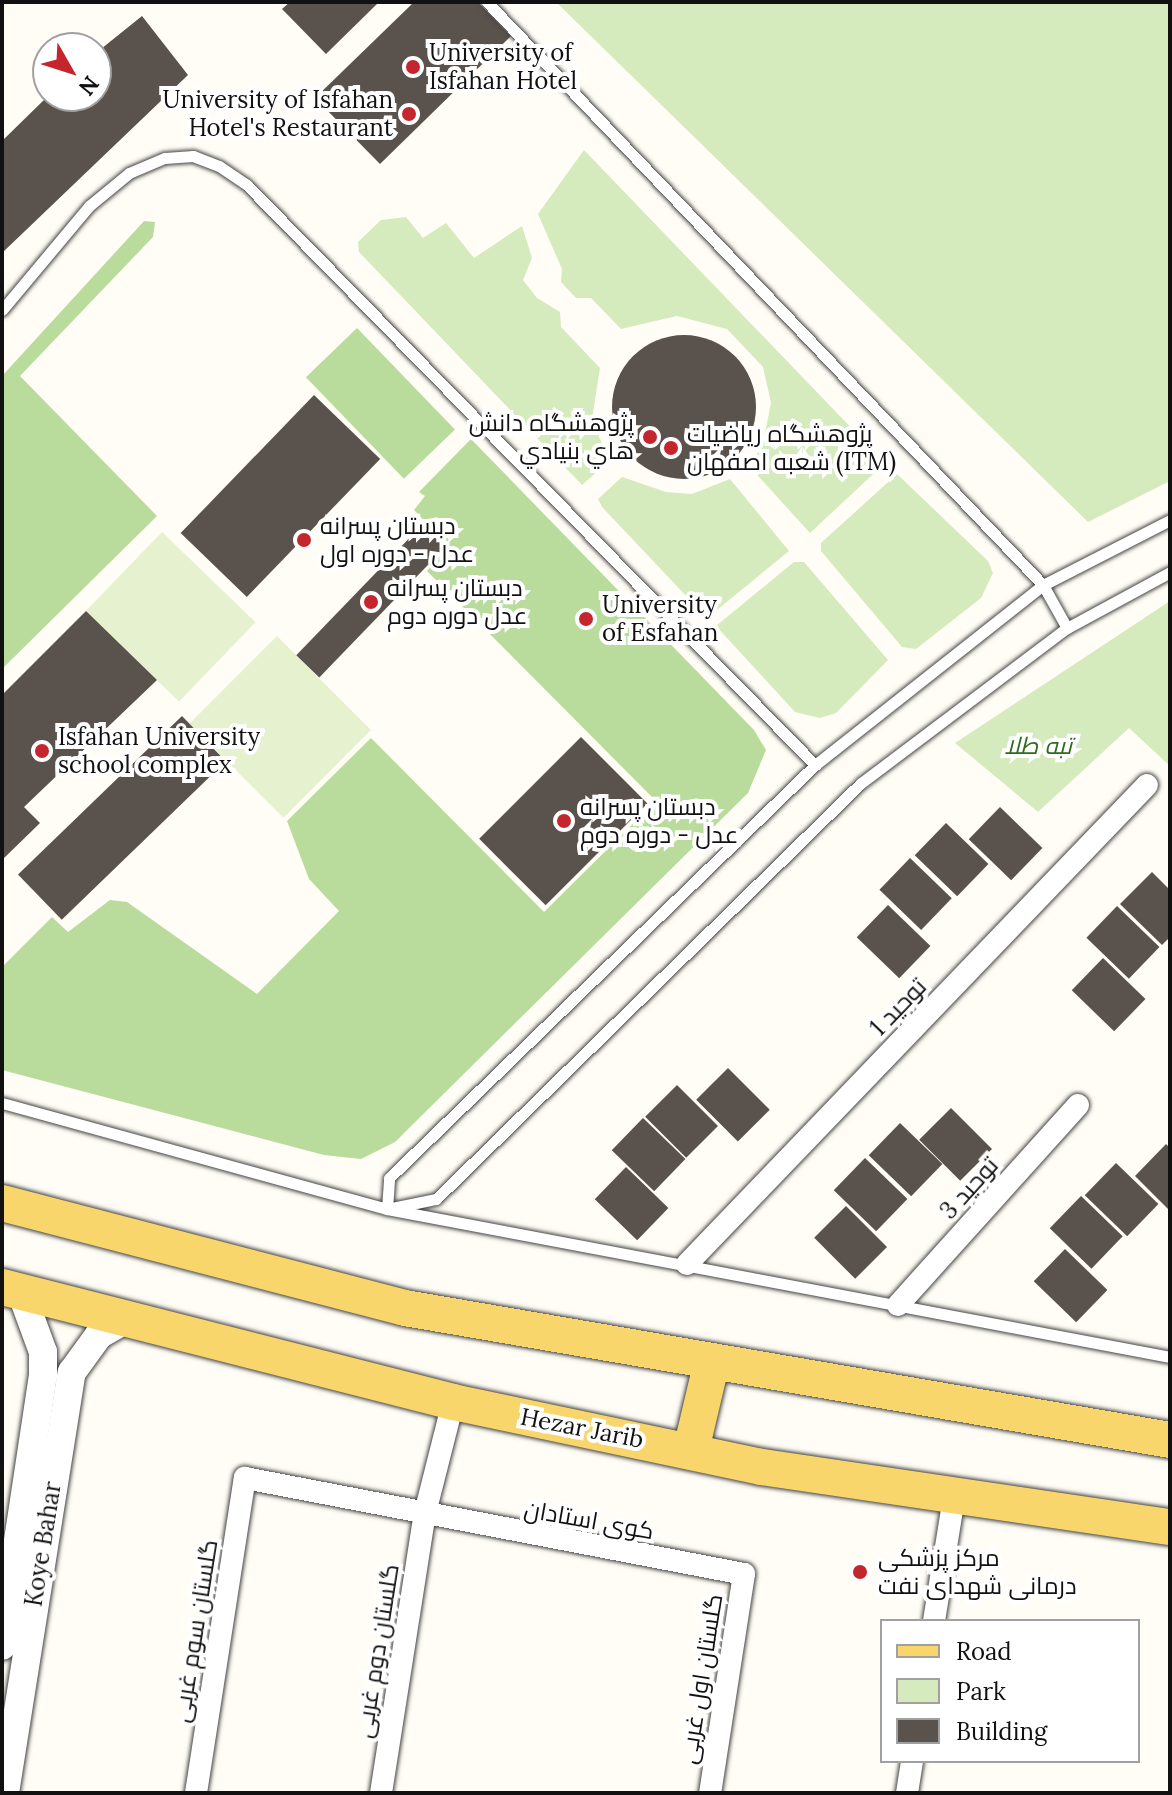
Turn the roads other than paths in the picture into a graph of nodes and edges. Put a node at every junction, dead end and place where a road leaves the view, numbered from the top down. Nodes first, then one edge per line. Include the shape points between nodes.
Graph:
1 (487, 2) edge
2 (2, 310) edge
3 (1170, 520) edge
4 (1170, 572) edge
5 (1043, 585) junction
6 (1067, 628) junction
7 (815, 765) junction
8 (1147, 785) dead end
9 (2, 1103) edge
10 (1078, 1105) dead end
11 (2, 1203) edge
12 (387, 1209) junction
13 (687, 1264) junction
14 (12, 1289) edge
15 (898, 1305) junction
16 (127, 1319) junction
17 (1170, 1357) edge
18 (712, 1361) junction
19 (453, 1402) junction
20 (1170, 1440) edge
21 (691, 1450) junction
22 (245, 1478) joint
23 (954, 1497) junction
24 (424, 1517) junction
25 (1170, 1527) edge
26 (21, 1548) edge
27 (744, 1574) joint
28 (934, 1619) edge
29 (2, 1646) edge
30 (912, 1763) edge
31 (5, 1782) edge
32 (196, 1793) edge
33 (381, 1793) edge
34 (710, 1793) edge
35 (907, 1793) edge

1 - 5 lane
2 - 7 lane via 89,206 129,173 165,158 193,156 219,166 247,185
3 - 5 lane
4 - 6 lane
5 - 6 lane
5 - 7 lane
6 - 12 lane via 861,783 436,1199
7 - 12 lane via 389,1178
8 - 13 street, توحید 1
9 - 12 lane
10 - 15 street, توحید 3
11 - 18 main road via 405,1308
12 - 13 lane
13 - 15 lane
14 - 16 main road, Hezar Jarib
14 - 26 street, Koye Bahar via 43,1352
15 - 17 lane
16 - 19 main road, Hezar Jarib
16 - 26 street, Koye Bahar via 99,1335 72,1372
18 - 20 main road
18 - 21 main road
19 - 21 main road, Hezar Jarib
19 - 24 street
21 - 23 main road, Hezar Jarib
22 - 24 street, کوی استادان
22 - 32 street, گلستان سوم غربی
23 - 25 main road, Hezar Jarib
23 - 28 street
24 - 27 street, کوی استادان
24 - 33 street, گلستان دوم غربی
26 - 29 street, Koye Bahar
26 - 31 street, Koye Bahar
27 - 34 street, گلستان اول غربی
30 - 35 street

